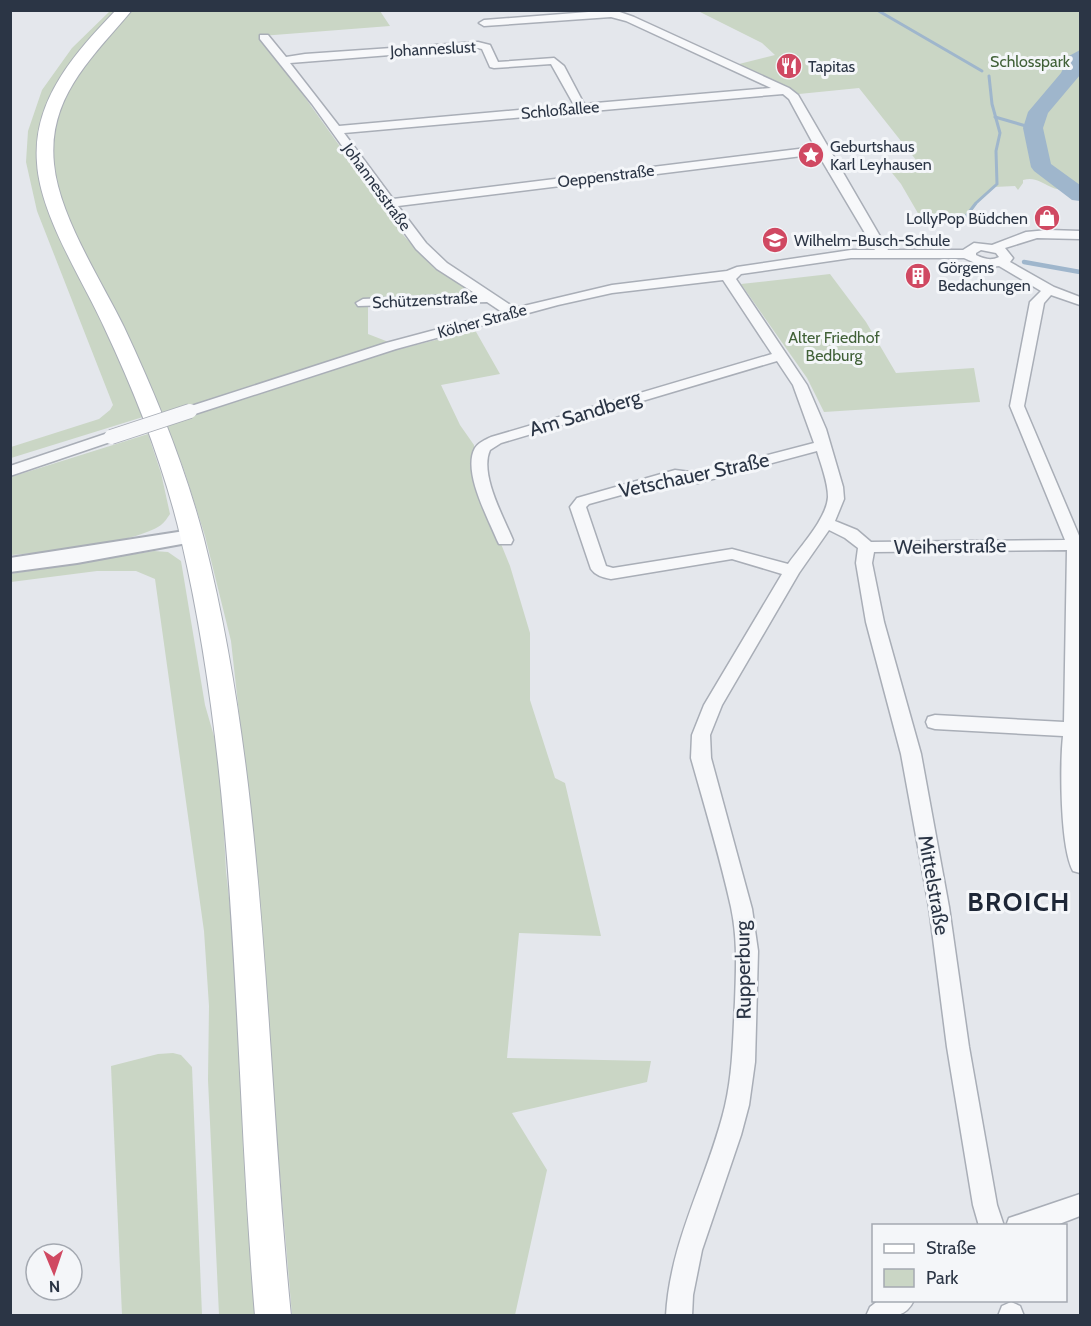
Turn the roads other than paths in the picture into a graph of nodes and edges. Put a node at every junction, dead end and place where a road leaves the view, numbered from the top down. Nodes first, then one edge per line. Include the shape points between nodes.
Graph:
1 (125, 10) edge
2 (609, 12) edge
3 (484, 23) dead end
4 (264, 37) dead end
5 (282, 61) junction
6 (785, 90) junction
7 (581, 109) junction
8 (335, 130) junction
9 (822, 150) junction
10 (390, 203) junction
11 (1080, 235) edge
12 (996, 248) junction
13 (883, 253) junction
14 (969, 254) junction
15 (1001, 262) junction
16 (731, 275) junction
17 (1049, 290) junction
18 (488, 298) junction
19 (1080, 301) edge
20 (363, 303) dead end
21 (513, 313) junction
22 (782, 356) junction
23 (823, 445) junction
24 (10, 471) edge
25 (826, 523) junction
26 (191, 536) junction
27 (505, 540) dead end
28 (1078, 545) edge
29 (867, 547) junction
30 (10, 565) edge
31 (792, 571) junction
32 (935, 722) dead end
33 (1077, 729) edge
34 (1080, 865) edge
35 (1080, 1205) edge
36 (991, 1224) edge
37 (1024, 1224) edge
38 (898, 1302) edge
39 (273, 1316) edge
40 (680, 1316) edge
41 (879, 1316) edge

1 - 26 main road via 83,54 63,83 46,122 45,165 60,217 151,413
2 - 3 street
2 - 6 street
4 - 5 street, Johannesstraße
5 - 7 street, Johanneslust via 478,45 486,47 494,65 554,61
5 - 8 street, Johannesstraße
6 - 7 street, Schloßallee
6 - 9 street via 794,97
7 - 8 street, Schloßallee
8 - 10 street, Johannesstraße
9 - 10 street, Oeppenstraße
9 - 13 street
10 - 18 street, Johannesstraße via 421,246
11 - 12 street via 1032,234
12 - 14 street via 979,246
12 - 15 street via 1006,255
13 - 14 street, Kölner Straße
13 - 16 street, Kölner Straße via 851,254
14 - 15 street via 984,263
15 - 17 street
16 - 21 street, Kölner Straße via 612,289
16 - 22 street, Rupperburg via 729,279
17 - 19 street
17 - 28 street via 1037,302 1017,406
18 - 20 street, Schützenstraße
18 - 21 street, Johannesstraße
21 - 24 street, Kölner Straße, bridge via 391,346
22 - 23 street, Rupperburg via 800,385
22 - 27 street, Am Sandberg via 496,440 482,449 480,477
23 - 25 street, Rupperburg via 836,487 836,499
23 - 31 street, Vetschauer Straße via 698,478 675,475 583,501 579,507 599,569 611,573 732,554
25 - 29 street, Weiherstraße via 851,534
25 - 31 street, Rupperburg
26 - 30 street
26 - 39 main road via 214,639 232,760
28 - 29 street, Weiherstraße
28 - 33 street
29 - 36 street, Mittelstraße via 864,563 875,622 911,754 985,1205
31 - 40 street, Rupperburg via 713,705 701,735 701,758 742,909 747,951 744,1062 729,1135 689,1250
32 - 33 street
33 - 34 street via 1070,763
35 - 37 street
38 - 41 street

